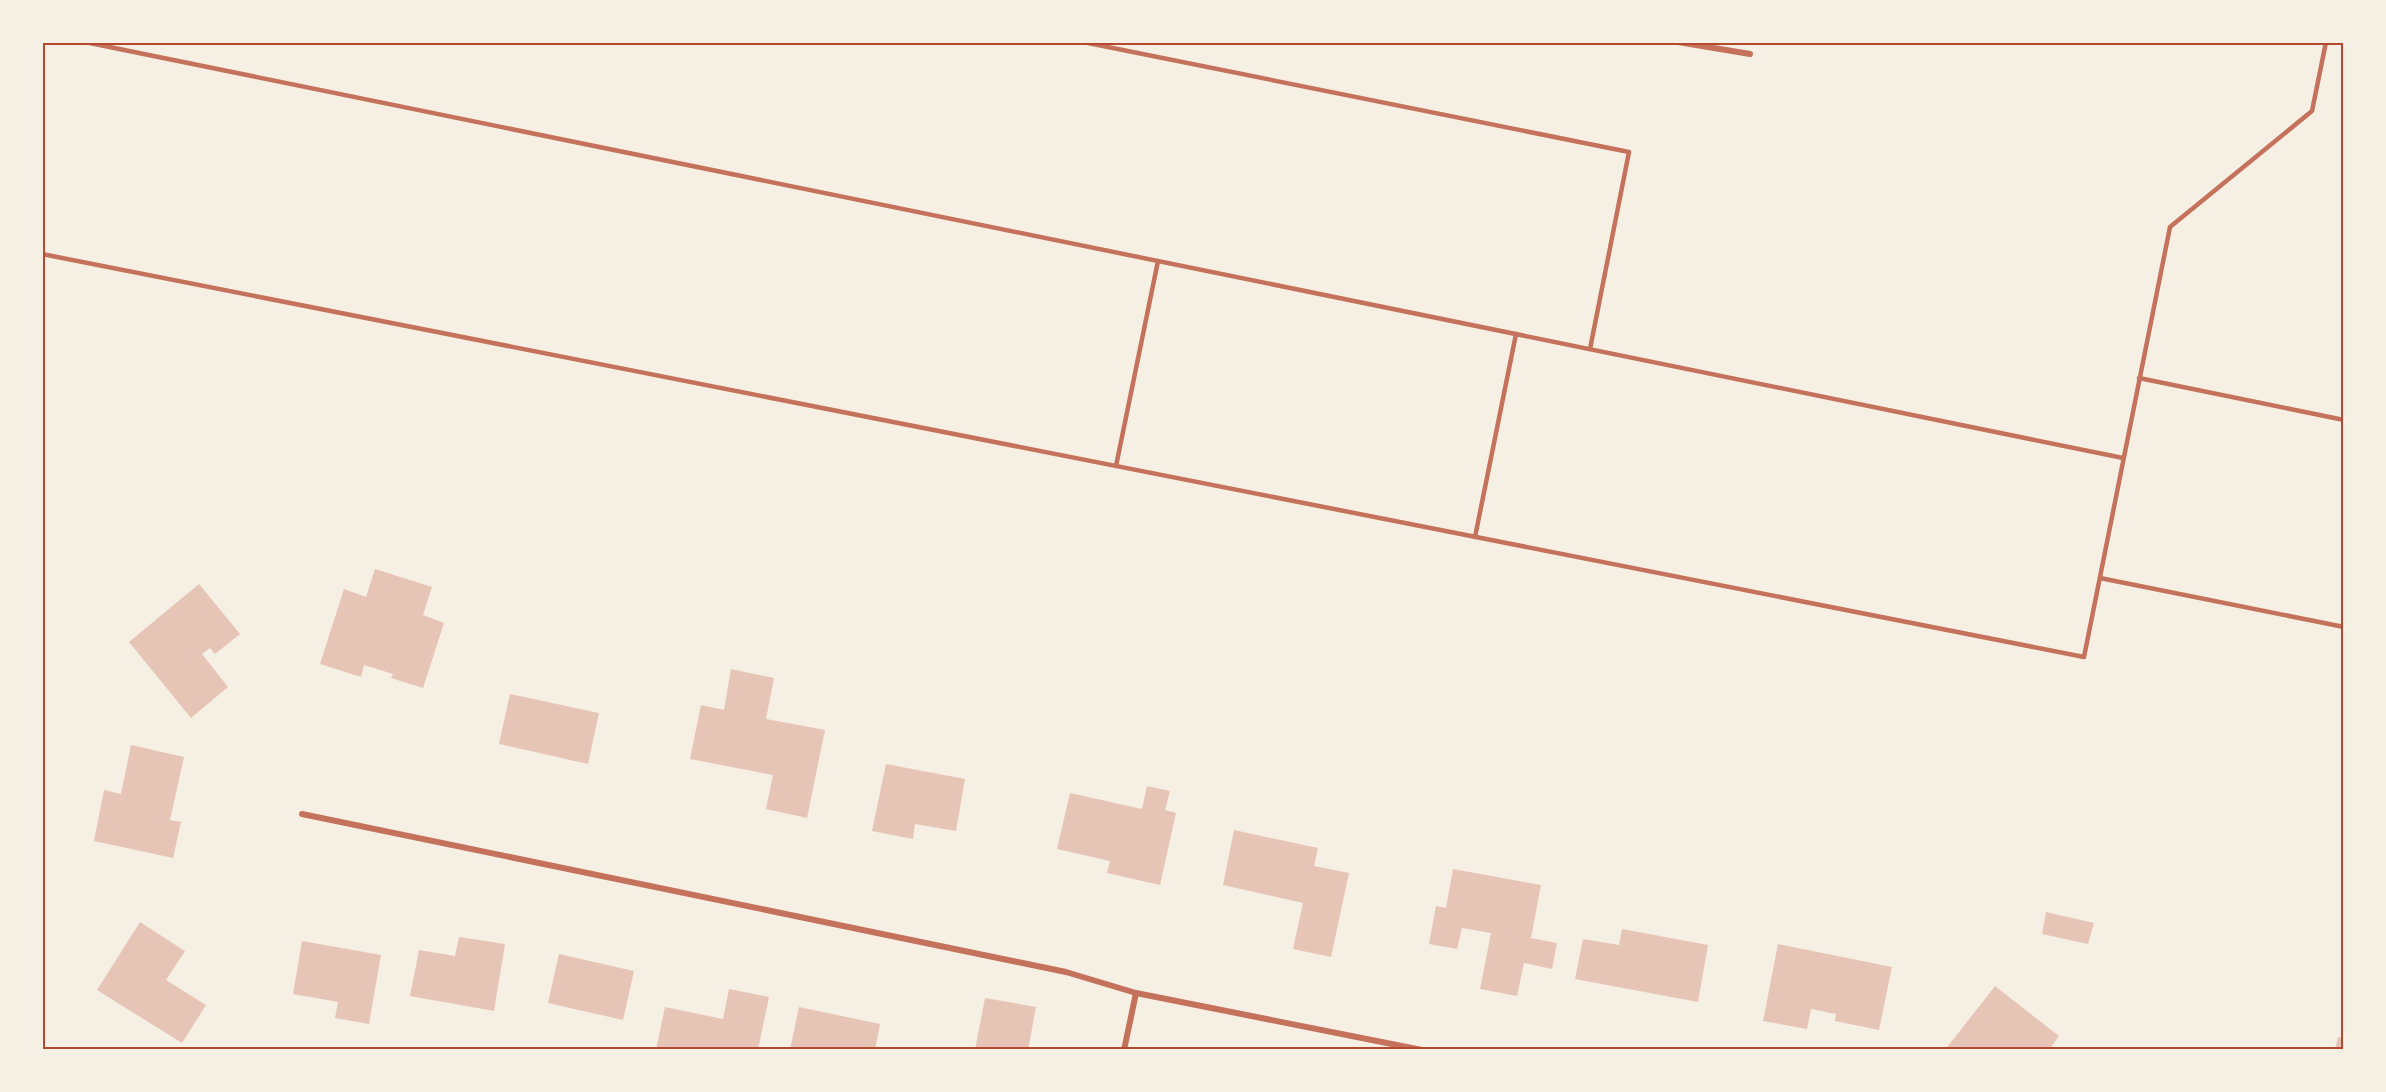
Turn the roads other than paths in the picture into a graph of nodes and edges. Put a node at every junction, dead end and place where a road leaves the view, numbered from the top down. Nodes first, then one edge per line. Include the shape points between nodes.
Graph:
1 (85, 42) edge
2 (1083, 42) edge
3 (1678, 42) edge
4 (2326, 42) edge
5 (1750, 54) dead end
6 (42, 254) edge
7 (1158, 261) junction
8 (1516, 334) junction
9 (1590, 349) junction
10 (2139, 378) junction
11 (2344, 420) edge
12 (2123, 458) junction
13 (1116, 466) junction
14 (1475, 537) junction
15 (2100, 578) junction
16 (2344, 627) edge
17 (302, 814) dead end
18 (1136, 993) junction
19 (1124, 1050) edge
20 (1422, 1050) edge

1 - 7 lane
2 - 9 lane via 1629,152
3 - 5 street
4 - 10 lane via 2312,111 2170,226
6 - 13 lane
7 - 8 lane
7 - 13 lane
8 - 9 lane
8 - 14 lane
9 - 12 lane
10 - 11 lane
10 - 12 lane
12 - 15 lane
13 - 14 lane
14 - 15 lane via 2084,657
15 - 16 lane
17 - 18 street via 1066,972
18 - 19 street
18 - 20 street

